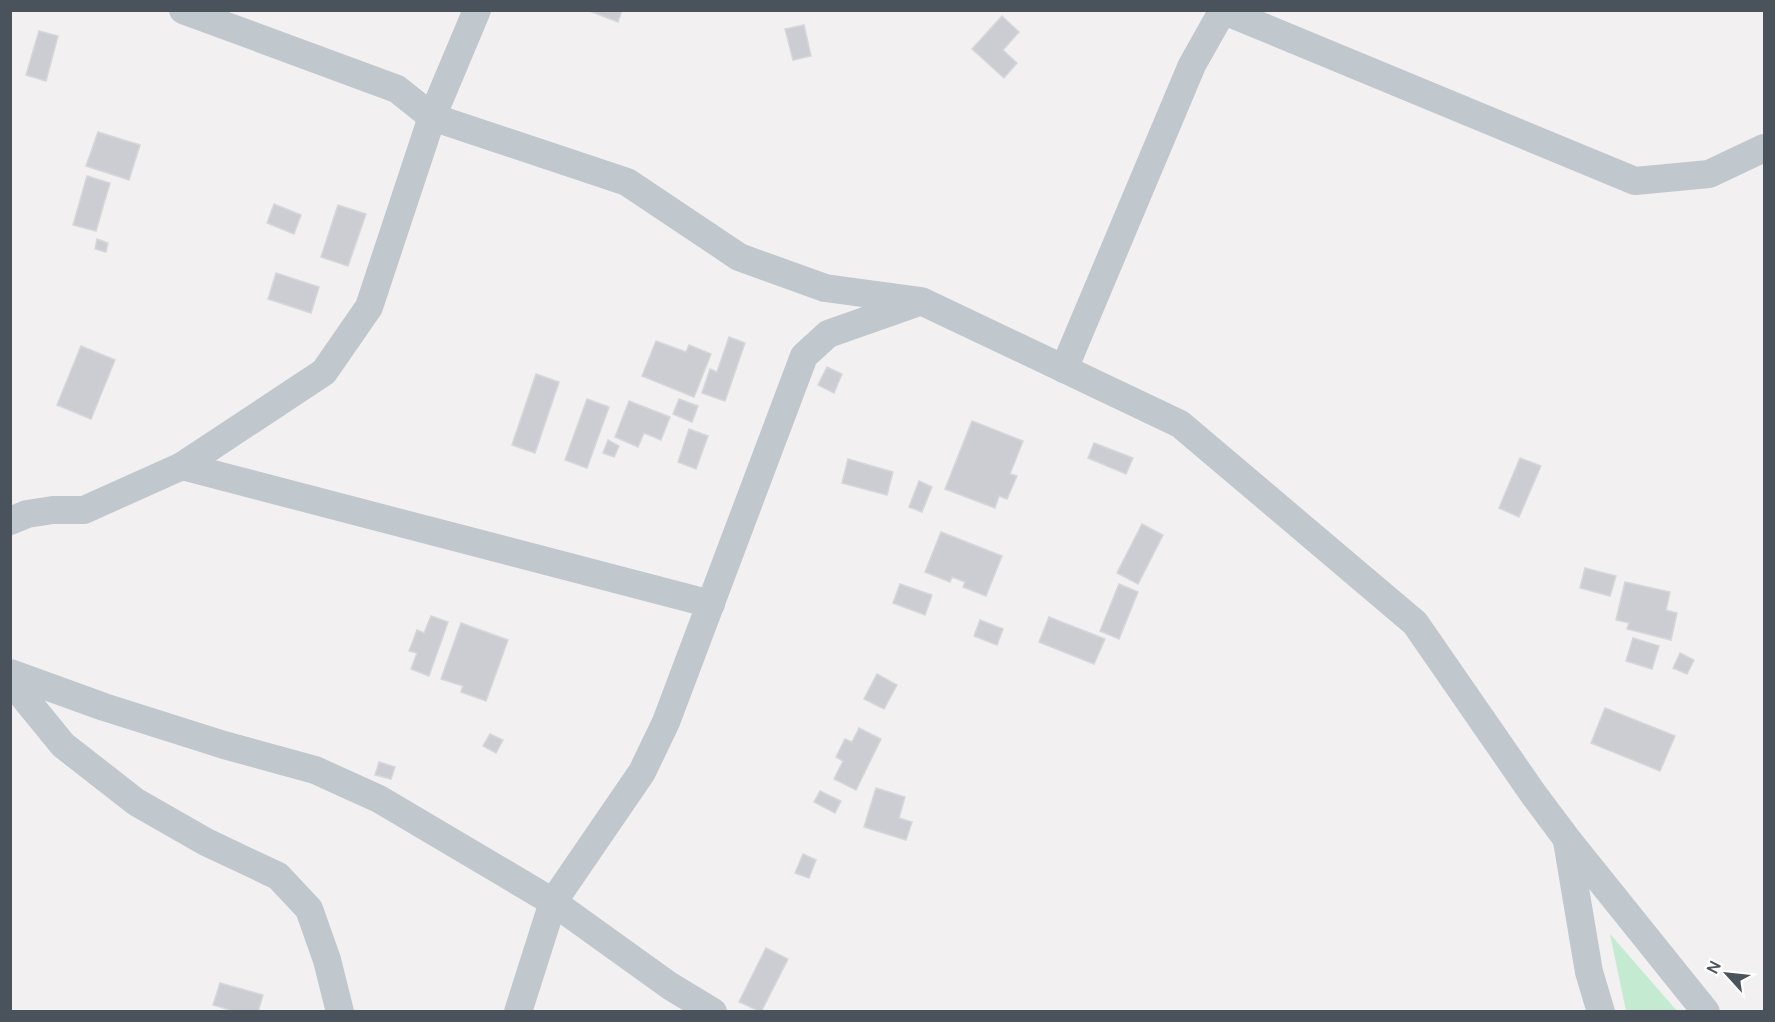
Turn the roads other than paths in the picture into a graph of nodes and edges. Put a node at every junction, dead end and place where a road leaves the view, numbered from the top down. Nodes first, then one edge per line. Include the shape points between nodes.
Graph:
1 (183, 10) edge
2 (477, 10) edge
3 (1223, 11) edge
4 (432, 117) junction
5 (1764, 148) edge
6 (921, 301) junction
7 (1064, 369) junction
8 (182, 466) junction
9 (10, 521) edge
10 (711, 604) junction
11 (10, 673) edge
12 (10, 680) edge
13 (1567, 839) junction
14 (553, 902) junction
15 (340, 1011) edge
16 (518, 1011) edge
17 (713, 1011) edge
18 (1601, 1011) edge
19 (1706, 1011) edge

1 - 4 street via 397,89
2 - 4 street
3 - 5 street via 1635,182 1709,174
3 - 7 street via 1192,65
4 - 6 street via 627,182 739,257 825,288
4 - 8 street via 369,307 324,372
6 - 7 street
6 - 10 street via 828,333 804,356
7 - 13 street via 1180,424 1415,623
8 - 9 street via 84,510 53,510
8 - 10 street
10 - 14 street via 666,722 642,772
11 - 14 street via 104,707 315,770 379,799
12 - 15 street via 63,745 136,802 206,842 278,876 309,909
13 - 18 street via 1589,972
13 - 19 street
14 - 16 street
14 - 17 street via 670,986

